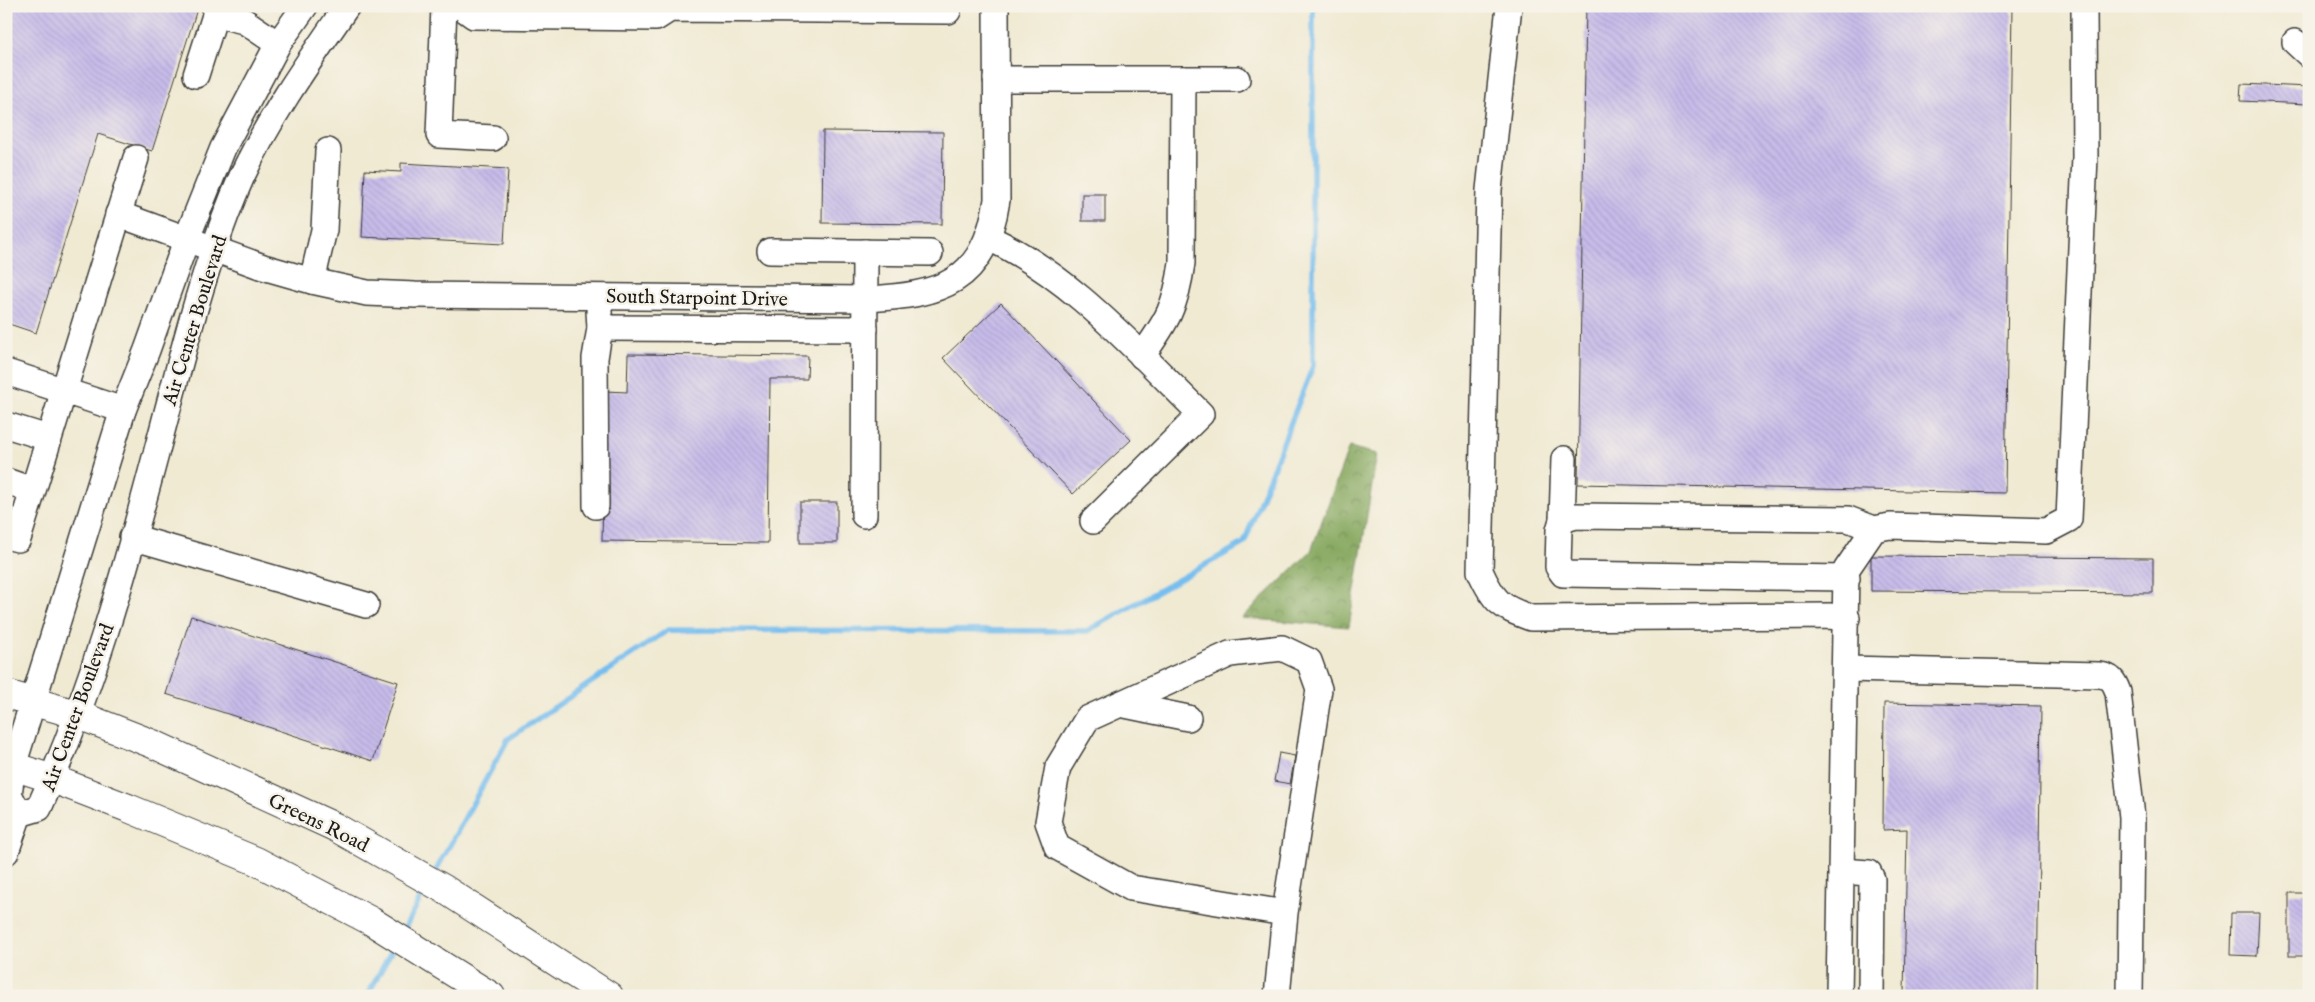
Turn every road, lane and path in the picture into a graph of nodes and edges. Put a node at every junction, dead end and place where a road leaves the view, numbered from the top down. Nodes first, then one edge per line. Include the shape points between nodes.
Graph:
1 (305, 6) edge
2 (346, 6) edge
3 (444, 6) edge
4 (460, 6) edge
5 (948, 6) edge
6 (996, 6) edge
7 (1509, 6) edge
8 (2084, 6) edge
9 (670, 7) edge
10 (216, 10) edge
11 (494, 11) edge
12 (278, 44) junction
13 (196, 75) dead end
14 (996, 78) junction
15 (1184, 79) junction
16 (1238, 79) dead end
17 (493, 138) dead end
18 (328, 151) dead end
19 (136, 158) dead end
20 (118, 214) junction
21 (187, 238) junction
22 (989, 238) junction
23 (214, 248) junction
24 (770, 251) dead end
25 (865, 252) junction
26 (930, 253) dead end
27 (312, 281) junction
28 (599, 296) junction
29 (865, 299) junction
30 (600, 328) junction
31 (865, 329) junction
32 (1142, 356) junction
33 (6, 372) edge
34 (62, 390) junction
35 (123, 410) junction
36 (6, 425) edge
37 (48, 438) junction
38 (1564, 459) dead end
39 (6, 482) edge
40 (32, 490) junction
41 (596, 506) dead end
42 (864, 515) dead end
43 (1562, 520) junction
44 (1093, 521) dead end
45 (1874, 529) junction
46 (6, 536) edge
47 (132, 537) junction
48 (1847, 578) junction
49 (366, 605) dead end
50 (1847, 618) junction
51 (1846, 669) junction
52 (6, 694) edge
53 (35, 702) junction
54 (1120, 704) junction
55 (76, 714) junction
56 (1188, 718) dead end
57 (10, 765) edge
58 (52, 779) junction
59 (12, 812) edge
60 (6, 852) edge
61 (1842, 871) junction
62 (1285, 913) junction
63 (491, 996) edge
64 (608, 996) edge
65 (1277, 996) edge
66 (1839, 996) edge
67 (1871, 996) edge
68 (2130, 996) edge

1 - 12 street, Air Center Boulevard
2 - 23 street, Air Center Boulevard via 272,120 243,176
3 - 17 street via 439,134
4 - 11 street via 474,16
5 - 9 street via 948,11
6 - 14 street, South Starpoint Drive
7 - 50 street via 1489,190 1480,571 1490,594 1506,609 1532,618
8 - 45 street via 2085,157 2069,519 2046,531 1890,526
9 - 11 street via 656,18
10 - 12 street via 244,21
10 - 13 street
12 - 21 street, Air Center Boulevard via 223,148
14 - 15 street
14 - 22 street, South Starpoint Drive via 997,200
15 - 16 street
15 - 32 street via 1179,287 1169,318
18 - 27 street via 324,230
19 - 20 street
20 - 21 street, South Starpoint Drive
20 - 34 street
21 - 23 street, South Starpoint Drive
21 - 35 street, Air Center Boulevard
22 - 29 street, South Starpoint Drive via 978,259 960,277 944,286 922,294
22 - 32 street via 1012,248 1058,279
23 - 27 street, South Starpoint Drive
23 - 47 street, Air Center Boulevard via 188,327
24 - 25 street
25 - 26 street
25 - 29 street
27 - 28 street, South Starpoint Drive via 367,292
28 - 29 street, South Starpoint Drive
28 - 30 street
29 - 31 street
30 - 31 street
30 - 41 street via 595,358
31 - 42 street
32 - 44 street via 1201,414
33 - 34 street
34 - 35 street
34 - 37 street
35 - 53 street, Air Center Boulevard
36 - 37 street
37 - 40 street
38 - 43 street
39 - 40 street
40 - 46 street via 18,539
43 - 45 street via 1576,516 1848,519
43 - 48 street via 1558,567 1563,574
45 - 48 street via 1846,570
47 - 49 street
47 - 55 street, Air Center Boulevard via 100,650
48 - 50 street
50 - 51 street
51 - 61 street
51 - 68 street via 2099,674 2112,679 2118,692 2132,817
52 - 53 main road, Greens Road
53 - 55 main road, Greens Road
53 - 57 street, Air Center Boulevard
54 - 56 street
54 - 62 street via 1087,719 1058,767 1048,822 1057,847 1131,888
54 - 62 street via 1230,654 1282,648 1309,661 1319,689
55 - 58 street, Air Center Boulevard
55 - 64 main road, Greens Road via 153,744 335,827 444,889
57 - 58 main road
57 - 59 street, Air Center Boulevard
58 - 59 street, Air Center Boulevard via 39,808
58 - 63 main road via 256,861 371,921
59 - 60 street
61 - 66 street
61 - 67 street via 1869,873 1872,879
62 - 65 street

